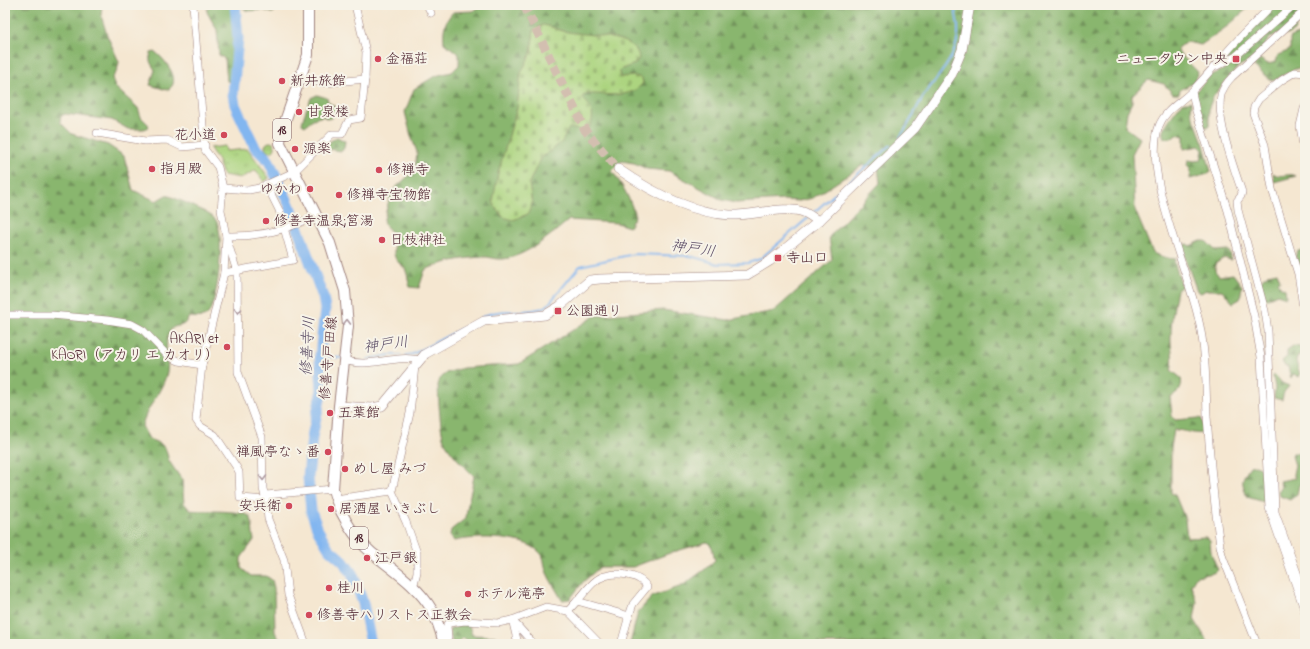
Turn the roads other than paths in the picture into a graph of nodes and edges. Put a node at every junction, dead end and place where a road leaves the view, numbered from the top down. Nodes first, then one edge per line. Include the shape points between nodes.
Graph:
1 (193, 5) edge
2 (308, 5) edge
3 (355, 5) edge
4 (427, 5) edge
5 (970, 5) edge
6 (1272, 5) edge
7 (1294, 5) edge
8 (1305, 10) edge
9 (431, 13) dead end
10 (1215, 68) junction
11 (1305, 73) edge
12 (299, 79) junction
13 (365, 79) junction
14 (1192, 92) junction
15 (1305, 109) edge
16 (97, 133) dead end
17 (205, 145) junction
18 (1305, 151) edge
19 (618, 168) tunnel mouth
20 (291, 174) junction
21 (266, 184) junction
22 (222, 188) junction
23 (310, 218) junction
24 (819, 221) junction
25 (285, 229) junction
26 (226, 236) junction
27 (237, 272) junction
28 (224, 273) junction
29 (5, 315) edge
30 (1305, 320) edge
31 (344, 360) junction
32 (417, 362) junction
33 (202, 365) junction
34 (339, 406) junction
35 (333, 489) junction
36 (392, 492) junction
37 (266, 497) junction
38 (335, 499) junction
39 (1272, 511) junction
40 (413, 588) junction
41 (1304, 592) edge
42 (578, 601) junction
43 (568, 611) junction
44 (1305, 612) edge
45 (628, 619) junction
46 (512, 620) junction
47 (306, 644) edge
48 (444, 644) edge
49 (518, 644) edge
50 (534, 644) edge
51 (600, 644) edge
52 (621, 644) edge
53 (1257, 644) edge

1 - 17 street
2 - 12 main road, 修善寺戸田線 / 18 via 308,50
3 - 13 street via 366,52
4 - 9 street
5 - 24 street via 958,62 915,128
6 - 10 street via 1224,54
7 - 10 street via 1236,56
8 - 39 street via 1232,76 1224,88 1221,101 1226,136 1242,192 1237,201 1238,210 1268,331
10 - 14 street
11 - 30 street via 1295,72 1277,84 1255,103 1253,113 1265,146 1272,189 1298,274
12 - 13 street via 326,83
12 - 20 main road, 修善寺戸田線 / 18 via 280,143
13 - 20 street via 361,118 349,120 342,134 332,134
14 - 39 street via 1228,211 1259,337
14 - 53 street via 1172,108 1160,124 1155,148 1157,172 1162,201 1199,318 1204,352 1210,460 1220,546
15 - 18 street via 1301,126
16 - 17 street via 145,141 167,140 182,147
17 - 22 street via 205,150 218,167
19 - 24 street via 651,190 715,213 753,215 789,209 804,212
20 - 21 street
20 - 23 main road, 修善寺戸田線 / 18
21 - 22 street via 249,190
21 - 25 street
22 - 26 street
23 - 25 street
31 -> 23 main road, 修善寺戸田線 / 18 via 348,326 345,291 330,244
24 - 32 street via 770,261 747,274 590,280 553,311 544,315 484,321 435,348
25 - 26 street via 246,236
25 - 27 street via 294,260
26 - 27 street
26 - 28 street
27 - 28 street
27 -> 37 street via 238,372 262,437 263,489
28 - 33 street
29 - 33 street via 51,315 132,324 143,330 168,356 179,361
31 - 32 street via 362,364 400,358
31 - 34 main road, 修善寺戸田線 / 18
32 - 34 street via 382,406
32 - 36 street via 410,413
33 - 37 street via 196,409 197,423 215,435 237,468 240,498
34 - 35 main road, 修善寺戸田線 / 18
35 - 37 street
35 - 38 main road, 修善寺戸田線 / 18
36 - 38 street
36 - 40 street via 417,553 417,572
37 - 47 street via 268,519 284,560 288,595
38 - 40 main road, 修善寺戸田線 / 18 via 363,544
39 - 41 street
39 - 44 street
40 - 48 main road, 修善寺戸田線 / 18 via 431,609
42 - 43 street
42 - 45 street via 622,614
42 - 45 street via 593,583 605,576 630,575 647,587 633,604
43 - 46 street via 546,607
43 - 51 street
45 - 52 street
46 - 48 street via 498,623 449,623 448,637
46 - 49 street
46 - 50 street

